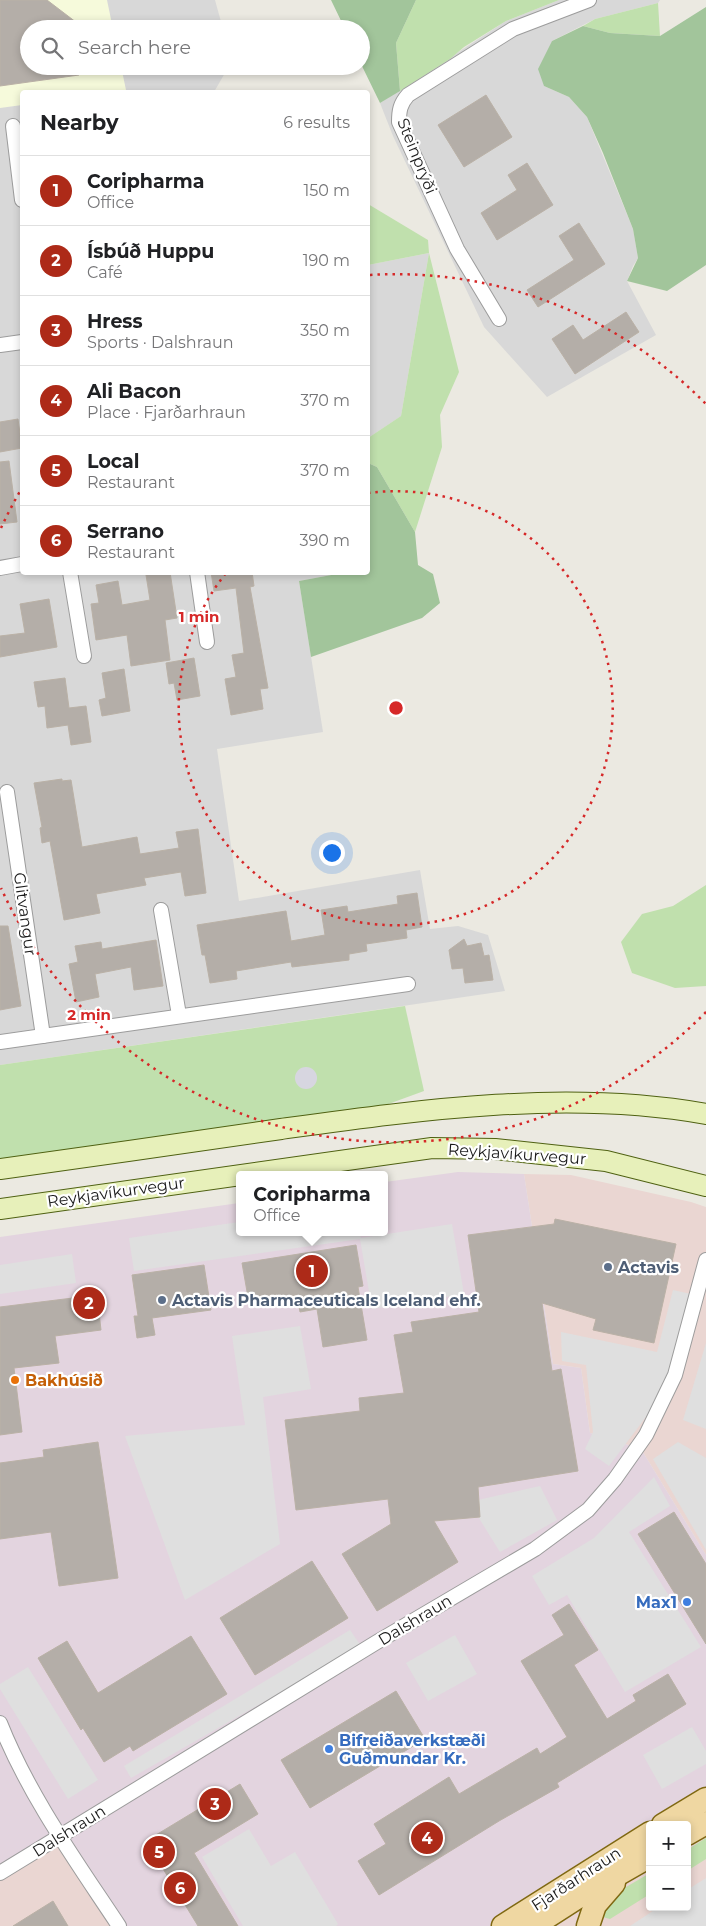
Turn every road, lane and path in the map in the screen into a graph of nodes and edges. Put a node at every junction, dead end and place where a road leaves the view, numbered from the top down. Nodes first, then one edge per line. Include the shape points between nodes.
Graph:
1 (589, 0) edge
2 (12, 126) dead end
3 (20, 185) edge
4 (499, 319) dead end
5 (20, 342) edge
6 (0, 345) edge
7 (20, 564) edge
8 (0, 568) edge
9 (70, 575) edge
10 (197, 575) edge
11 (207, 642) dead end
12 (84, 656) dead end
13 (7, 792) dead end
14 (161, 910) dead end
15 (408, 984) dead end
16 (179, 1015) junction
17 (43, 1036) junction
18 (0, 1042) edge
19 (706, 1114) edge
20 (0, 1169) edge
21 (269, 1171) edge
22 (236, 1176) edge
23 (706, 1186) edge
24 (0, 1209) edge
25 (706, 1260) edge
26 (0, 1723) edge
27 (706, 1799) edge
28 (670, 1821) edge
29 (706, 1823) edge
30 (691, 1832) edge
31 (646, 1836) edge
32 (60, 1837) junction
33 (642, 1860) edge
34 (0, 1873) edge
35 (540, 1919) edge
36 (119, 1926) edge
37 (503, 1926) edge
38 (588, 1926) edge

1 - 4 street, Steinprýði via 513,29 408,95 399,112 399,122 457,249
2 - 3 street
5 - 6 street
7 - 8 street
9 - 12 street
10 - 11 street
13 - 17 street, Glitvangur
14 - 16 street
15 - 16 street
16 - 17 street
17 - 18 street
19 - 20 main road via 622,1104 474,1107 357,1118
21 - 23 main road, Reykjavíkurvegur via 432,1148 495,1149 606,1161
22 - 24 main road, Reykjavíkurvegur
25 - 32 street, Dalshraun via 669,1390 646,1435 588,1510 535,1549
26 - 32 street via 11,1752
27 - 28 main road
29 - 30 main road
31 - 35 main road, Fjarðarhraun
32 - 34 street, Dalshraun
32 - 36 street
33 - 35 main road, Fjarðarhraun
33 - 38 main road via 600,1896
35 - 37 main road, Fjarðarhraun

